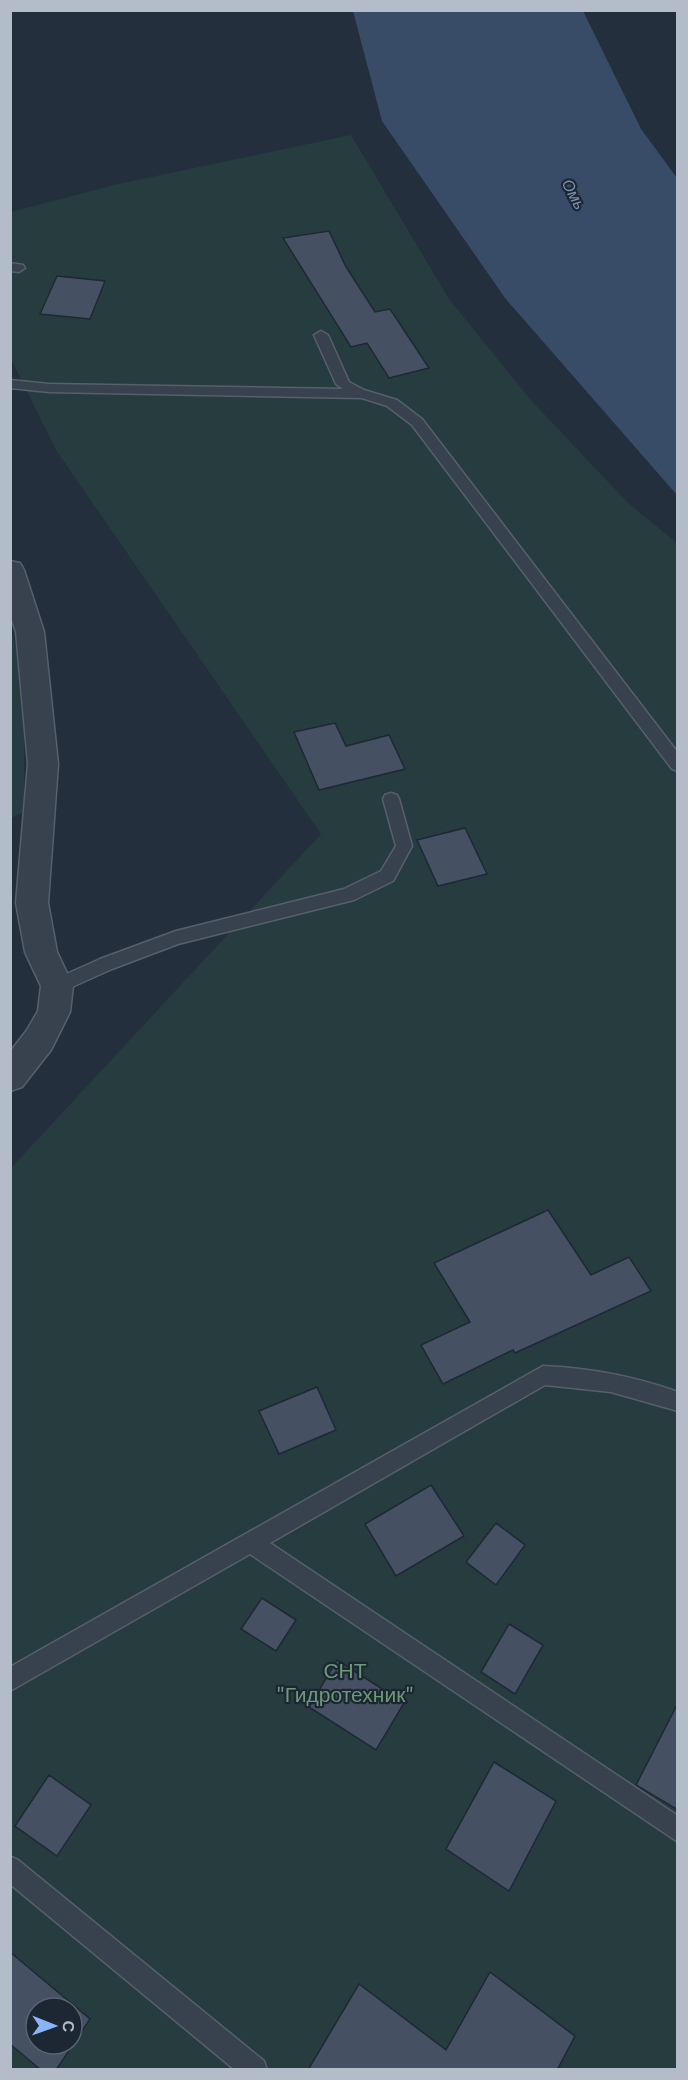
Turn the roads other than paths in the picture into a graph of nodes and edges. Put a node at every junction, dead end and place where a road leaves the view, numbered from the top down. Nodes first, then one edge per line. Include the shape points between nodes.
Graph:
1 (321, 335) dead end
2 (10, 384) edge
3 (363, 394) junction
4 (10, 570) edge
5 (678, 765) edge
6 (391, 799) dead end
7 (57, 986) junction
8 (10, 1077) edge
9 (678, 1402) edge
10 (252, 1542) junction
11 (10, 1680) edge
12 (678, 1830) edge
13 (10, 1868) edge
14 (255, 2070) edge

1 - 3 lane via 343,384
2 - 3 lane
3 - 5 lane via 392,403 417,422
4 - 7 street via 30,632 43,765 32,903 41,952
6 - 7 lane via 404,846 387,876 348,895 176,938
7 - 8 street via 54,1012 39,1040
9 - 10 lane via 643,1388 596,1378 543,1375
10 - 11 lane
10 - 12 lane
13 - 14 lane

